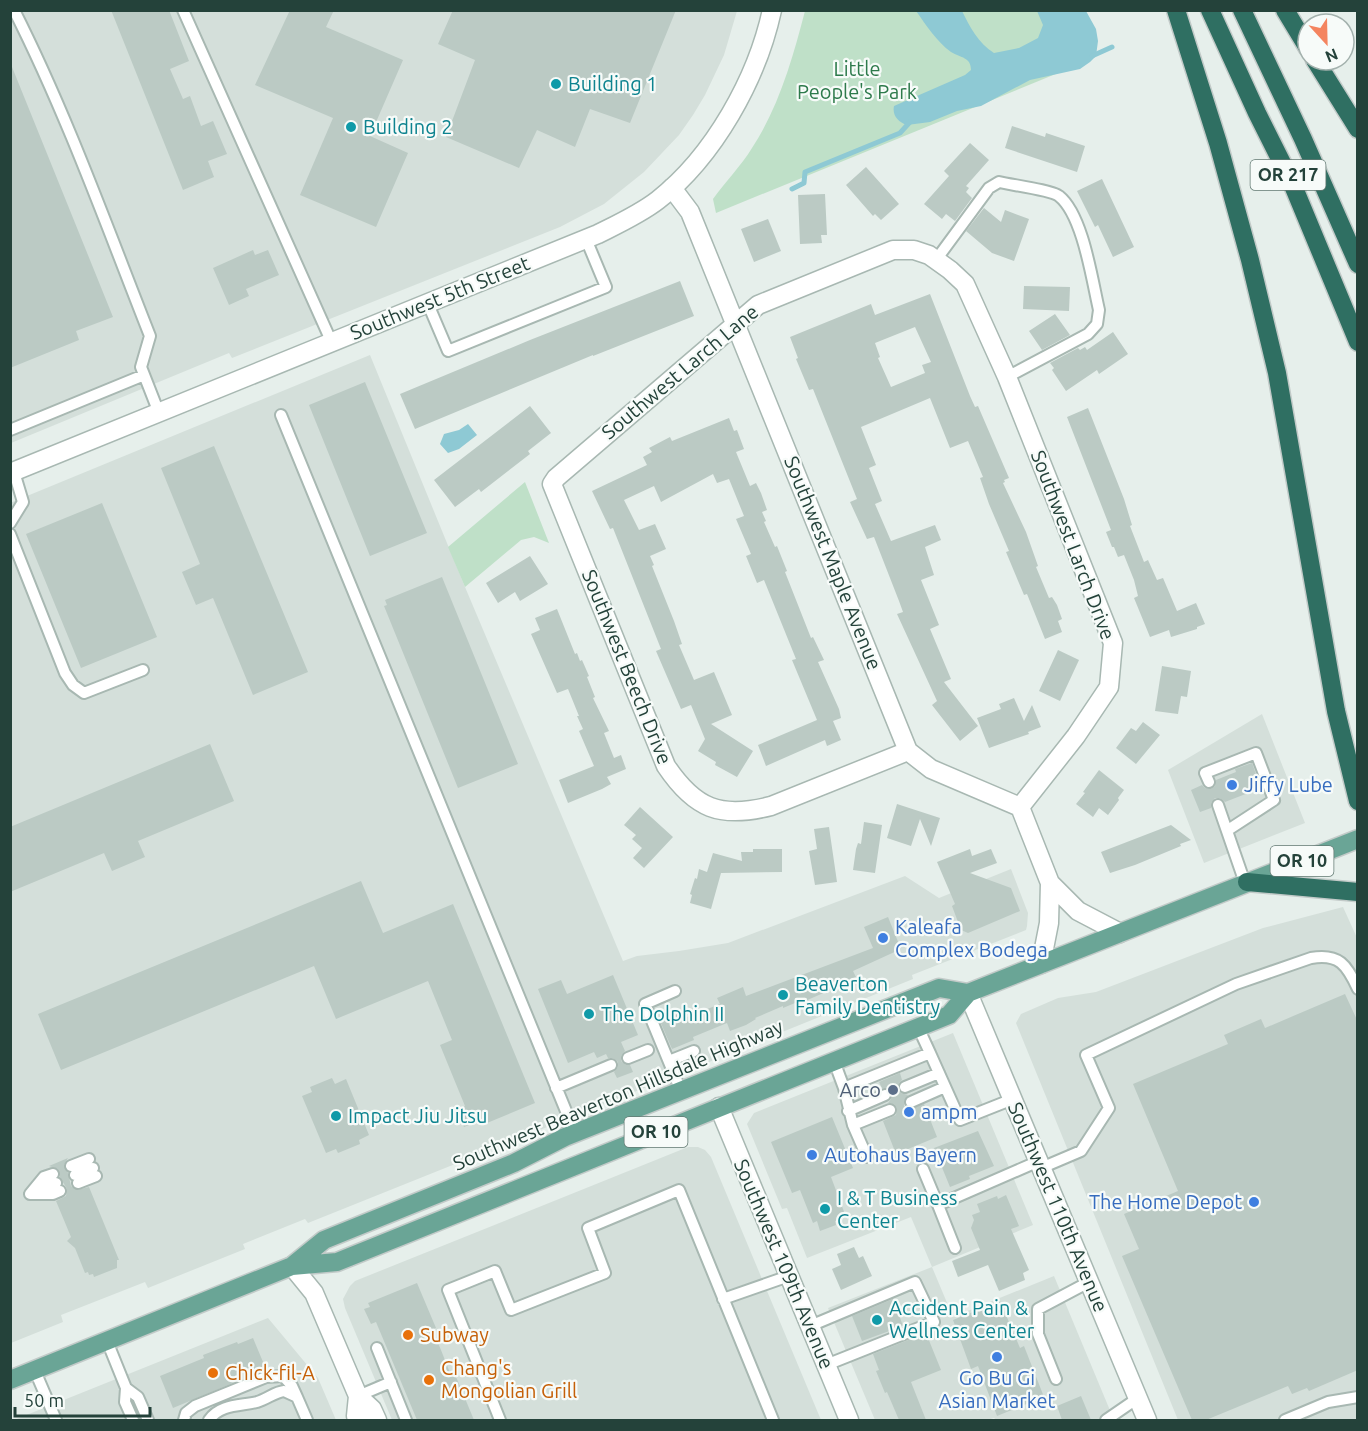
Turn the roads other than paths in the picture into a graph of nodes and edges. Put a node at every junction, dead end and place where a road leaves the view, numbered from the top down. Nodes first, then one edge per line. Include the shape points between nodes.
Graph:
1 (14, 10) edge
2 (183, 10) edge
3 (772, 10) edge
4 (1176, 10) edge
5 (1210, 10) edge
6 (1242, 10) edge
7 (1285, 10) edge
8 (1296, 28) edge
9 (1322, 72) edge
10 (1358, 129) edge
11 (672, 188) junction
12 (586, 239) junction
13 (936, 260) junction
14 (1358, 264) edge
15 (975, 301) joint
16 (428, 304) junction
17 (736, 324) junction
18 (1358, 342) edge
19 (332, 343) junction
20 (144, 375) junction
21 (1007, 376) junction
22 (159, 413) junction
23 (282, 415) dead end
24 (10, 430) edge
25 (12, 473) edge
26 (552, 484) joint
27 (10, 522) edge
28 (10, 534) edge
29 (143, 670) dead end
30 (908, 751) junction
31 (1209, 782) dead end
32 (1358, 801) edge
33 (1218, 805) dead end
34 (1020, 807) junction
35 (1228, 830) junction
36 (1358, 839) edge
37 (1050, 883) junction
38 (1246, 883) junction
39 (1358, 892) edge
40 (1120, 933) junction
41 (1041, 964) junction
42 (1358, 989) edge
43 (675, 991) dead end
44 (968, 993) junction
45 (918, 1027) junction
46 (648, 1050) dead end
47 (694, 1051) dead end
48 (930, 1053) junction
49 (628, 1058) dead end
50 (669, 1061) junction
51 (834, 1061) junction
52 (611, 1065) dead end
53 (737, 1069) junction
54 (939, 1074) junction
55 (905, 1087) dead end
56 (945, 1087) junction
57 (556, 1088) junction
58 (844, 1088) junction
59 (681, 1091) junction
60 (885, 1095) dead end
61 (1012, 1099) junction
62 (911, 1101) dead end
63 (719, 1107) junction
64 (891, 1110) dead end
65 (848, 1111) junction
66 (853, 1125) junction
67 (574, 1133) junction
68 (867, 1157) dead end
69 (1040, 1165) junction
70 (922, 1169) dead end
71 (75, 1175) joint
72 (56, 1182) dead end
73 (30, 1194) dead end
74 (938, 1205) junction
75 (955, 1248) dead end
76 (292, 1266) junction
77 (789, 1276) junction
78 (1089, 1282) junction
79 (723, 1299) junction
80 (810, 1326) junction
81 (107, 1341) junction
82 (377, 1348) dead end
83 (826, 1365) junction
84 (35, 1371) junction
85 (1056, 1378) dead end
86 (10, 1380) edge
87 (391, 1382) junction
88 (126, 1388) junction
89 (358, 1396) junction
90 (297, 1397) junction
91 (1358, 1397) edge
92 (1138, 1398) junction
93 (56, 1420) edge
94 (133, 1420) edge
95 (148, 1420) edge
96 (184, 1420) edge
97 (209, 1420) edge
98 (307, 1420) edge
99 (358, 1420) edge
100 (377, 1420) edge
101 (406, 1420) edge
102 (501, 1420) edge
103 (773, 1420) edge
104 (849, 1420) edge
105 (1106, 1420) edge
106 (1147, 1420) edge
107 (1285, 1420) edge

1 - 20 lane via 72,140 150,336 141,367
2 - 19 lane
3 - 11 street, Southwest 5th Street via 760,54 742,93 714,138
4 - 32 highway via 1218,143 1277,374 1336,711
5 - 18 highway, OR 217 via 1292,183
6 - 14 highway, OR 217
7 - 8 highway
9 - 10 highway
11 - 12 street, Southwest 5th Street via 641,212
11 - 17 street, Southwest Maple Avenue via 690,212
12 - 16 street, Southwest 5th Street
12 - 16 lane via 606,287 448,351
13 - 15 street, Southwest Larch Lane via 966,284
13 - 17 street, Southwest Larch Lane via 914,250 893,250 758,305
13 - 21 lane via 989,188 999,182 1058,195 1069,208 1078,223 1099,310 1097,324 1088,334
15 - 21 street, Southwest Larch Drive
16 - 19 street, Southwest 5th Street
17 - 26 street, Southwest Larch Lane
17 - 30 street, Southwest Maple Avenue
19 - 22 street, Southwest 5th Street
20 - 22 lane
20 - 24 lane
21 - 34 street, Southwest Larch Drive via 1113,643 1108,687 1076,736
22 - 25 street, Southwest 5th Street
23 - 57 lane
25 - 27 lane via 23,502
26 - 30 street, Southwest Beech Drive via 666,766 686,792 712,808 750,812
28 - 29 lane via 73,685 84,693
30 - 34 street via 932,769
31 - 35 lane via 1205,773 1256,753 1274,800
33 - 35 lane
34 - 37 street
35 - 38 lane
36 - 38 main road, Southwest Beaverton Hillsdale Highway / OR 10
37 - 40 street via 1078,911
37 - 41 street via 1049,922
38 - 39 highway
38 - 40 main road, Southwest Beaverton Hillsdale Highway / OR 10
40 - 41 main road, Southwest Beaverton Hillsdale Highway / OR 10
41 - 44 main road, Southwest Beaverton Hillsdale Highway / OR 10
42 - 69 lane via 1343,963 1322,956 1311,958 1236,984 1086,1055 1109,1108 1081,1151
43 - 50 lane via 645,1004
44 - 45 main road, Southwest Beaverton Hillsdale Highway / OR 10 via 950,1015
44 - 53 main road, Southwest Beaverton Hillsdale Highway / OR 10 via 939,988
44 - 61 street, Southwest 110th Avenue
45 - 48 lane
45 - 51 main road, Southwest Beaverton Hillsdale Highway / OR 10
46 - 49 lane
47 - 50 lane
48 - 54 lane
48 - 58 lane
50 - 59 lane
51 - 58 lane
51 - 63 main road, Southwest Beaverton Hillsdale Highway / OR 10
52 - 57 lane
53 - 59 main road, Southwest Beaverton Hillsdale Highway / OR 10
53 - 63 main road via 719,1098
54 - 55 lane
54 - 56 lane
56 - 61 lane via 960,1120
56 - 62 lane
57 - 67 lane
58 - 65 lane
59 - 67 main road, Southwest Beaverton Hillsdale Highway / OR 10
60 - 65 lane
61 - 69 street, Southwest 110th Avenue
63 - 76 main road, Southwest Beaverton Hillsdale Highway / OR 10 via 337,1262
63 - 77 street, Southwest 109th Avenue
64 - 66 lane
65 - 66 lane
66 - 68 lane
67 - 76 main road, Southwest Beaverton Hillsdale Highway / OR 10 via 514,1163 324,1240
69 - 74 lane
69 - 78 street, Southwest 110th Avenue
70 - 74 lane
71 - 71 lane via 92,1168
72 - 73 lane
74 - 75 lane
76 - 81 main road, Southwest Beaverton Hillsdale Highway / OR 10
76 - 89 street via 314,1293
77 - 79 lane
77 - 80 street, Southwest 109th Avenue
78 - 85 lane via 1038,1309 1038,1334
78 - 92 street, Southwest 110th Avenue
79 - 102 lane via 679,1190 588,1228 605,1273 511,1310 495,1271 448,1290
79 - 103 lane
80 - 83 street, Southwest 109th Avenue
80 - 83 lane via 915,1282 934,1322
81 - 84 main road, Southwest Beaverton Hillsdale Highway / OR 10
81 - 88 lane
82 - 87 lane
83 - 104 street, Southwest 109th Avenue
84 - 86 main road, Southwest Beaverton Hillsdale Highway / OR 10
84 - 93 lane
87 - 89 lane
87 - 101 lane
88 - 94 lane via 125,1402
88 - 95 lane via 138,1397
89 - 99 street
89 - 100 street
90 - 96 lane via 283,1376 266,1377 195,1406
90 - 97 lane via 280,1391 219,1411
90 - 98 lane
91 - 107 lane via 1328,1402
92 - 105 lane
92 - 106 street, Southwest 110th Avenue

